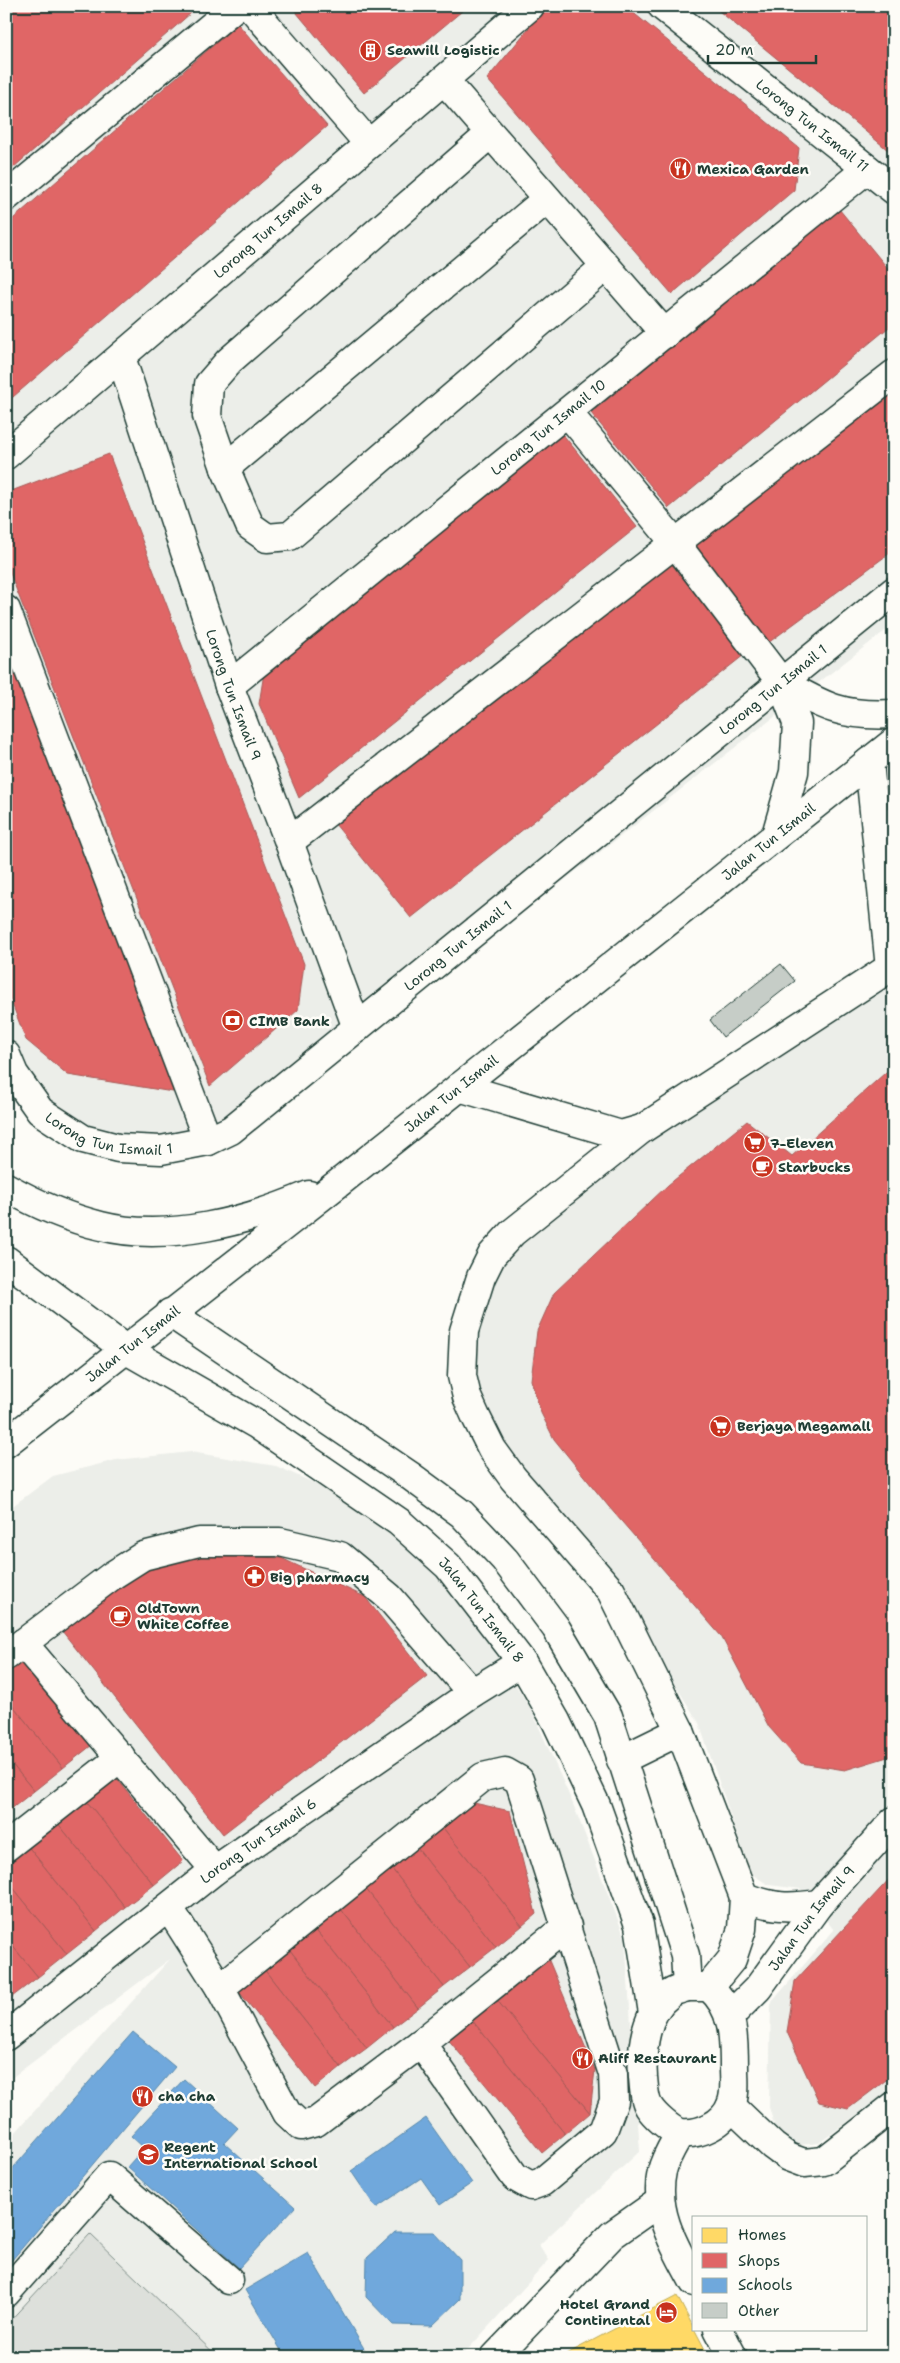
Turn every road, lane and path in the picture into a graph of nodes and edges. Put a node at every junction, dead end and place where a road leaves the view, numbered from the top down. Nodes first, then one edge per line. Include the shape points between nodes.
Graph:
1 (236, 6) edge
2 (250, 6) edge
3 (530, 6) edge
4 (662, 6) edge
5 (444, 80) junction
6 (490, 134) junction
7 (369, 144) junction
8 (867, 169) junction
9 (894, 190) edge
10 (6, 197) edge
11 (547, 199) junction
12 (606, 266) junction
13 (665, 334) junction
14 (121, 357) junction
15 (894, 374) edge
16 (568, 413) junction
17 (6, 455) edge
18 (225, 468) junction
19 (676, 544) junction
20 (894, 591) edge
21 (6, 610) edge
22 (782, 682) junction
23 (229, 686) junction
24 (894, 714) edge
25 (894, 742) edge
26 (868, 762) junction
27 (776, 835) junction
28 (289, 842) junction
29 (892, 967) edge
30 (357, 1028) junction
31 (6, 1055) edge
32 (458, 1087) junction
33 (642, 1129) junction
34 (208, 1141) junction
35 (340, 1182) junction
36 (6, 1187) edge
37 (6, 1260) edge
38 (170, 1313) junction
39 (125, 1348) junction
40 (6, 1443) edge
41 (15, 1649) edge
42 (522, 1662) junction
43 (472, 1693) junction
44 (680, 1731) junction
45 (121, 1757) junction
46 (621, 1760) junction
47 (894, 1821) edge
48 (6, 1847) edge
49 (215, 1870) junction
50 (744, 1897) junction
51 (819, 1904) junction
52 (169, 1908) junction
53 (567, 1926) junction
54 (698, 1987) junction
55 (220, 1988) junction
56 (653, 2013) junction
57 (729, 2017) junction
58 (6, 2036) edge
59 (421, 2043) junction
60 (643, 2071) junction
61 (613, 2074) junction
62 (731, 2106) junction
63 (894, 2106) edge
64 (680, 2133) junction
65 (659, 2202) junction
66 (692, 2278) edge
67 (229, 2280) dead end
68 (6, 2293) edge
69 (719, 2330) edge
70 (495, 2357) edge
71 (733, 2357) edge

1 - 10 street
2 - 7 street
3 - 5 street, Lorong Tun Ismail 8
4 - 8 street, Lorong Tun Ismail 11
5 - 6 street
5 - 7 street, Lorong Tun Ismail 8
6 - 11 street
6 - 18 street via 229,361 209,384 207,416
7 - 14 street, Lorong Tun Ismail 8
8 - 9 street, Lorong Tun Ismail 11
8 - 13 street, Lorong Tun Ismail 10
11 - 12 street
11 - 18 street
12 - 13 street
12 - 18 street via 290,536 267,538 250,526
13 - 16 street, Lorong Tun Ismail 10
14 - 17 street, Lorong Tun Ismail 8
14 - 23 street, Lorong Tun Ismail 9
15 - 19 street
16 - 19 street
16 - 23 street, Lorong Tun Ismail 10
19 - 22 street
19 - 28 street
20 - 22 street, Lorong Tun Ismail 1
21 - 34 street
22 - 24 street via 837,711
22 - 27 street via 797,723 794,772
22 - 30 street, Lorong Tun Ismail 1
23 - 28 street, Lorong Tun Ismail 9
25 - 26 street, Jalan Tun Ismail
26 - 27 street, Jalan Tun Ismail
26 - 29 street
27 - 32 street, Jalan Tun Ismail
28 - 30 street, Lorong Tun Ismail 9
29 - 33 street
30 - 34 street, Lorong Tun Ismail 1 via 231,1130
31 - 34 street, Lorong Tun Ismail 1 via 14,1074 40,1111 83,1139 118,1148 161,1150
32 - 33 street via 621,1135
32 - 35 street, Jalan Tun Ismail
33 - 44 street via 512,1233 492,1255 470,1307 463,1339 462,1376 467,1397 492,1449 513,1478 611,1591
35 - 36 street via 286,1205 230,1222 194,1229 154,1231 101,1227 35,1203
35 - 38 street, Jalan Tun Ismail
37 - 39 street, Jalan Tun Ismail 8
38 - 39 street, Jalan Tun Ismail
38 - 46 street via 462,1514 505,1560 556,1628 608,1716
39 - 40 street, Jalan Tun Ismail
39 - 42 street, Jalan Tun Ismail 8 via 256,1424 399,1522 448,1566
41 - 43 street via 143,1556 199,1542 280,1542 340,1556 389,1596
41 - 45 street
42 - 43 street, Lorong Tun Ismail 6
42 - 56 street, Jalan Tun Ismail 8 via 556,1721 596,1805 639,1925
43 - 49 street, Lorong Tun Ismail 6
44 - 46 street
44 - 50 street
45 - 48 street
45 - 49 street
46 - 54 street
47 - 51 street, Jalan Tun Ismail 9
49 - 52 street, Lorong Tun Ismail 6
50 - 51 street via 787,1908
50 - 54 street via 742,1929 732,1959
51 - 57 street, Jalan Tun Ismail 9 via 758,1988
52 - 55 street
52 - 58 street, Lorong Tun Ismail 6
53 - 55 street via 519,1780 505,1772 483,1777
53 - 59 street
53 - 61 street
54 - 56 street via 670,1993
54 - 57 street via 722,1999
55 - 59 street via 287,2113 301,2126 316,2122
56 - 60 street via 641,2060
57 - 62 street via 734,2042
59 - 61 street via 515,2177 531,2186 542,2182 603,2131 614,2101
60 - 61 street
60 - 64 street via 648,2106 667,2126
62 - 63 street via 773,2146 804,2163 824,2161
62 - 64 street via 718,2122 704,2130
64 - 65 street via 662,2170
65 - 66 street via 667,2232
65 - 70 street via 612,2235
67 - 68 street via 109,2176
69 - 71 street

